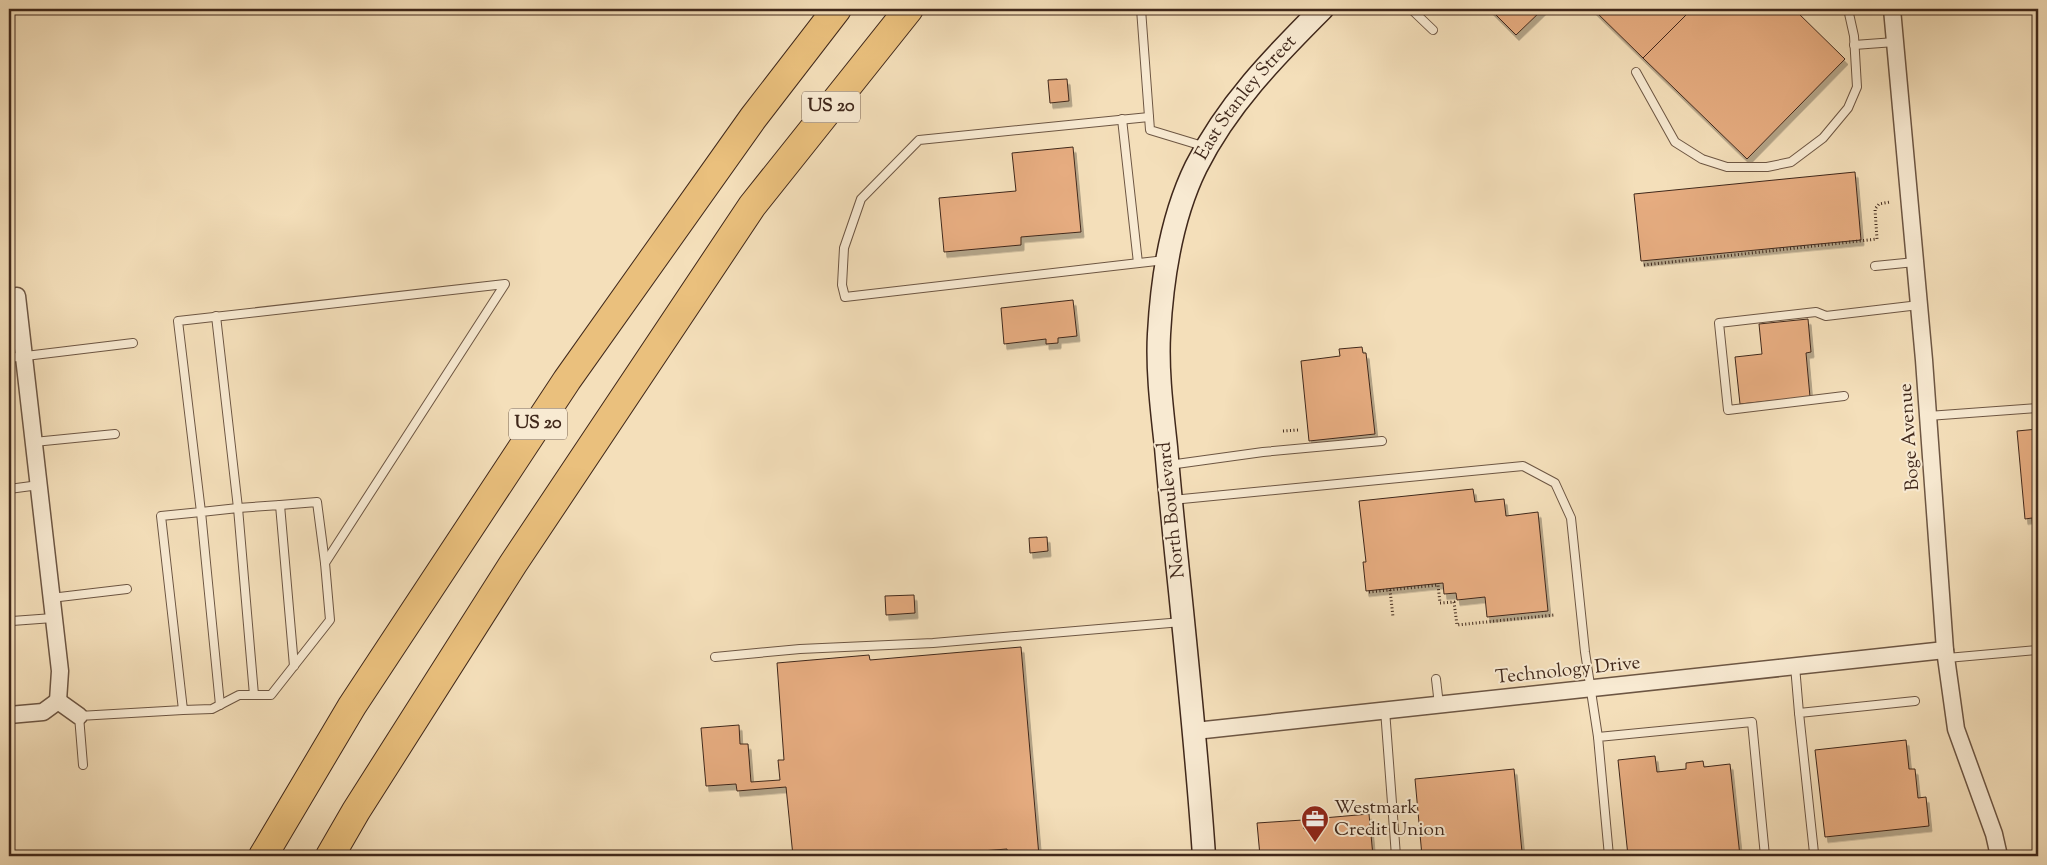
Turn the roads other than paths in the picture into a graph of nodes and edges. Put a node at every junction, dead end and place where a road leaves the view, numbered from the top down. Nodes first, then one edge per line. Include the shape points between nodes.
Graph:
1 (837, 9) edge
2 (909, 9) edge
3 (1141, 9) edge
4 (1410, 9) edge
5 (1848, 9) edge
6 (1892, 9) edge
7 (1318, 10) edge
8 (1433, 30) dead end
9 (1895, 42) junction
10 (1854, 45) junction
11 (1636, 72) dead end
12 (1149, 116) junction
13 (1122, 119) junction
14 (1208, 147) junction
15 (1196, 168) joint
16 (1167, 260) junction
17 (1915, 262) junction
18 (1138, 263) junction
19 (1875, 266) dead end
20 (17, 296) dead end
21 (1919, 305) junction
22 (216, 316) junction
23 (133, 343) dead end
24 (16, 357) edge
25 (1844, 396) dead end
26 (2038, 408) edge
27 (1928, 416) junction
28 (115, 434) dead end
29 (1382, 441) dead end
30 (34, 442) junction
31 (1167, 465) junction
32 (39, 486) junction
33 (9, 489) edge
34 (1170, 501) junction
35 (280, 505) junction
36 (238, 508) junction
37 (202, 512) junction
38 (326, 562) junction
39 (127, 588) dead end
40 (51, 598) junction
41 (54, 618) junction
42 (12, 621) dead end
43 (1183, 622) junction
44 (2038, 650) edge
45 (1946, 654) junction
46 (715, 657) dead end
47 (294, 666) junction
48 (1795, 666) junction
49 (1436, 678) dead end
50 (1592, 688) junction
51 (254, 695) junction
52 (58, 701) junction
53 (1915, 701) dead end
54 (1439, 704) junction
55 (220, 705) junction
56 (183, 710) junction
57 (1385, 710) junction
58 (1799, 713) junction
59 (9, 716) edge
60 (78, 716) junction
61 (1195, 731) junction
62 (1598, 737) junction
63 (83, 765) dead end
64 (1814, 853) dead end
65 (263, 856) edge
66 (330, 856) edge
67 (1204, 856) edge
68 (1396, 856) edge
69 (1609, 856) edge
70 (1764, 856) edge
71 (1999, 856) edge

1 - 65 highway, US 20 via 753,118 567,380 352,706
2 - 66 highway, US 20 via 752,206 513,564
3 - 12 lane
4 - 8 lane
5 - 10 lane
6 - 9 street, Boge Avenue
7 - 14 street, East Stanley Street via 1227,114
9 - 10 lane
9 - 17 street, Boge Avenue
10 - 11 lane via 1857,87 1848,108 1823,138 1791,162 1767,166 1727,167 1702,159 1675,142
12 - 13 lane
12 - 14 lane via 1150,130
13 - 18 lane
13 - 18 lane via 919,140 861,199 844,248 842,285 844,298
14 - 15 street, East Stanley Street
15 - 16 street, North Boulevard via 1178,215
16 - 18 lane
16 - 31 street, North Boulevard via 1159,335
17 - 19 lane
17 - 21 street, Boge Avenue
20 - 24 street
21 - 25 lane via 1826,316 1816,312 1719,323 1728,410
21 - 27 street, Boge Avenue
22 - 36 lane
22 - 37 lane via 178,321
22 - 38 lane via 505,284
23 - 24 lane
24 - 30 street
26 - 27 lane
27 - 45 street, Boge Avenue
28 - 30 lane
29 - 31 lane
30 - 32 street
31 - 34 street, North Boulevard
32 - 33 lane
32 - 40 street
34 - 43 street, North Boulevard
34 - 50 lane via 1523,466 1555,483 1571,518 1585,652
35 - 36 lane
35 - 38 lane via 317,502
35 - 47 lane
36 - 37 lane
36 - 51 lane
37 - 55 lane
37 - 56 lane via 161,516
38 - 47 lane via 330,620
39 - 40 lane
40 - 41 street
41 - 42 lane
41 - 52 street via 60,671
43 - 46 lane via 933,642 800,648
43 - 61 street, North Boulevard
44 - 45 lane
45 - 48 street, Technology Drive
45 - 71 street, Boge Avenue via 1956,729
47 - 51 lane via 271,695
48 - 50 street, Technology Drive
48 - 58 lane
49 - 54 lane
50 - 54 street, Technology Drive
50 - 62 lane
51 - 55 lane via 239,695
52 - 59 street via 43,712
52 - 60 street
53 - 58 lane
54 - 57 street, Technology Drive
55 - 56 lane via 212,709
56 - 60 lane
57 - 61 street, Technology Drive
57 - 68 lane
58 - 64 lane
60 - 63 lane
61 - 67 street, North Boulevard
62 - 69 lane
62 - 70 lane via 1752,722

